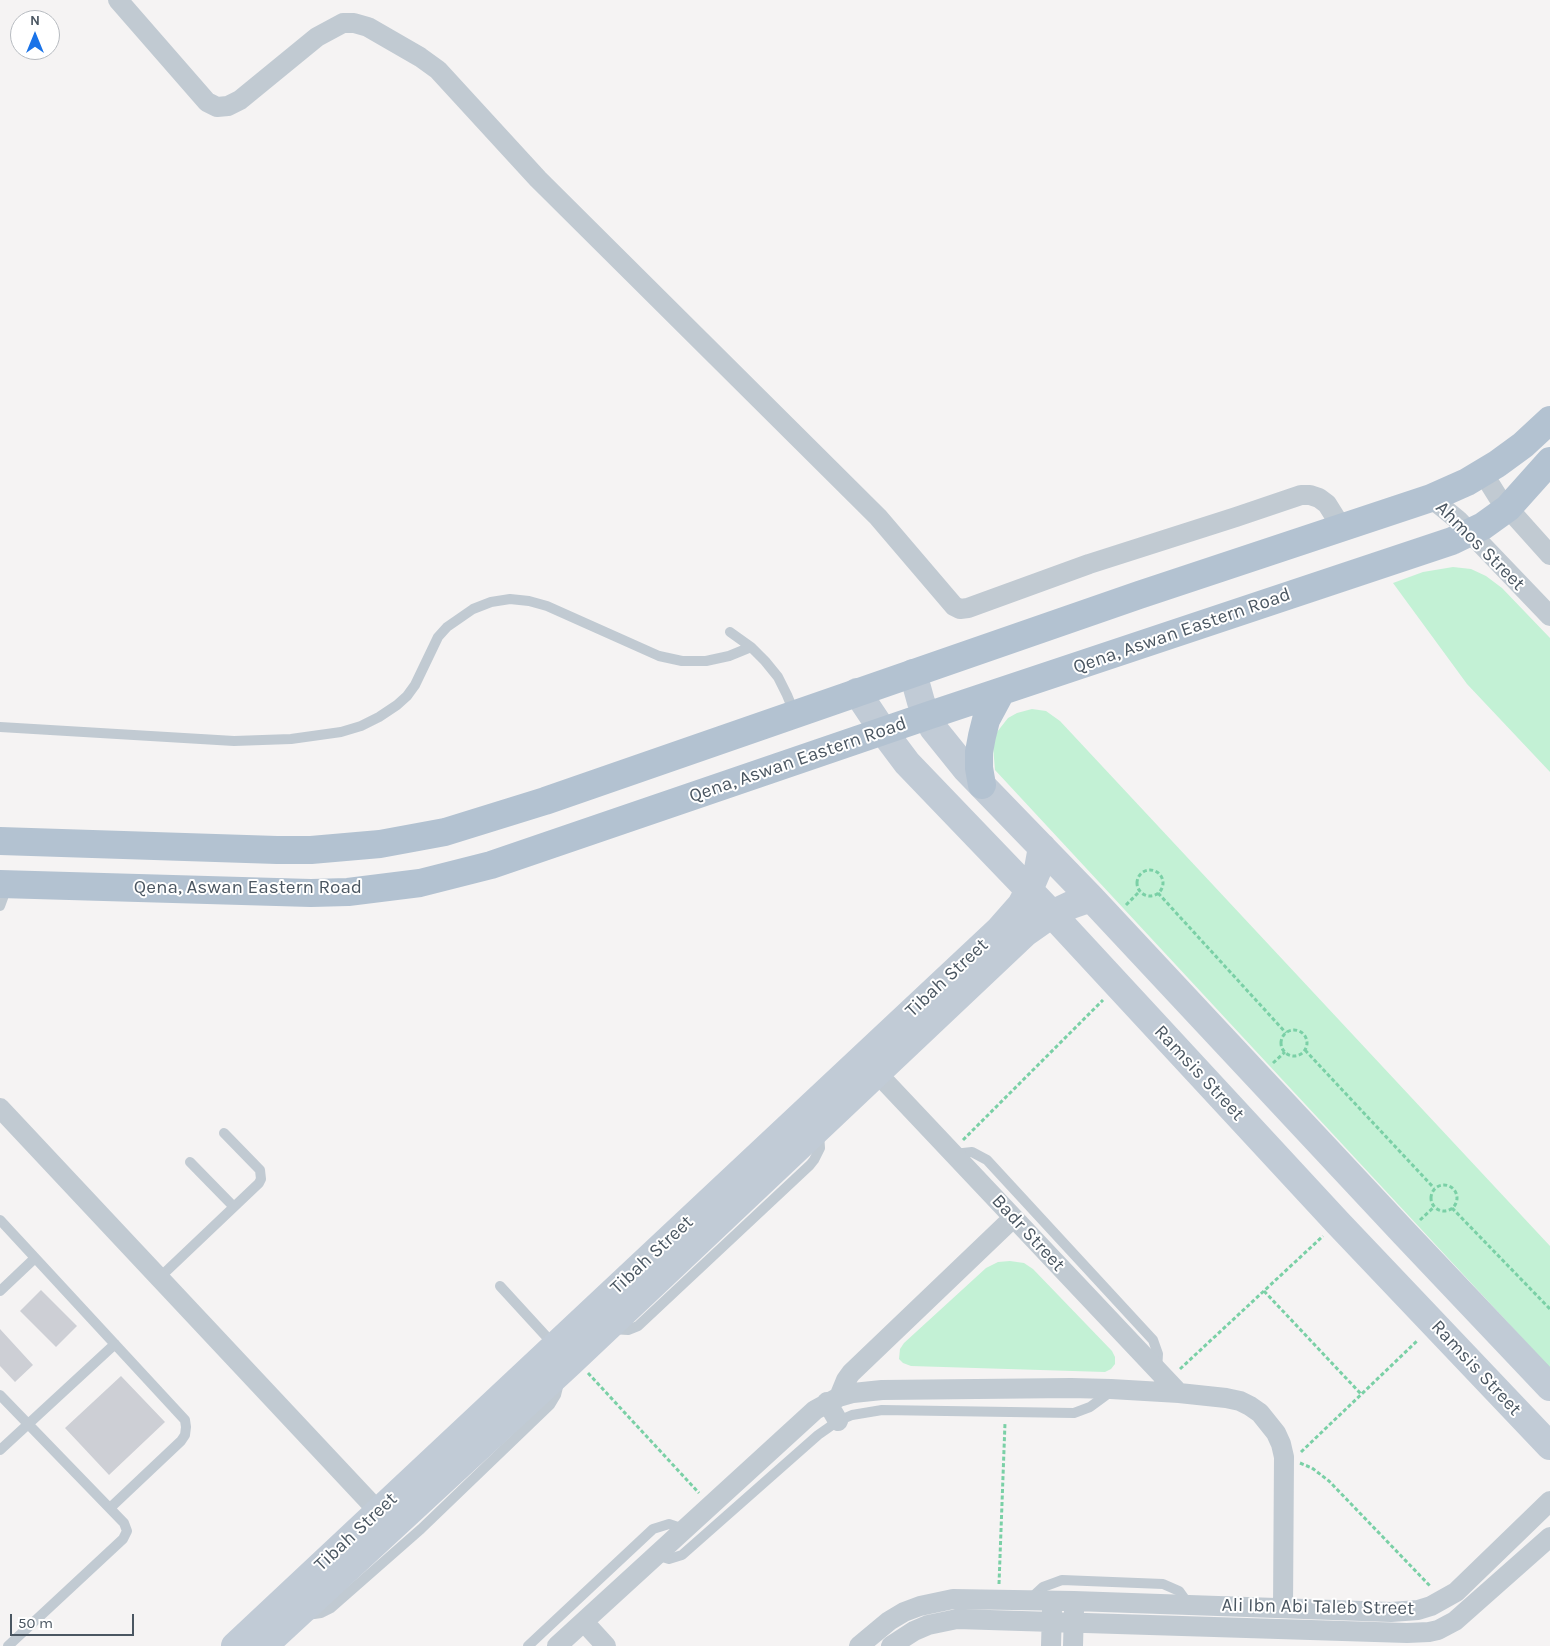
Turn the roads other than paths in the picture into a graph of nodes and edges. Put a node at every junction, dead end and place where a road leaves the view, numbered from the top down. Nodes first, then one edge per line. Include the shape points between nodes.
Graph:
1 (118, 0) edge
2 (1550, 420) edge
3 (1550, 460) edge
4 (1484, 473) junction
5 (1431, 498) junction
6 (1508, 508) junction
7 (1342, 528) junction
8 (1471, 533) junction
9 (1550, 555) edge
10 (1550, 616) edge
11 (730, 632) dead end
12 (751, 647) junction
13 (913, 673) junction
14 (857, 692) junction
15 (1001, 692) junction
16 (794, 713) junction
17 (927, 716) junction
18 (0, 727) edge
19 (883, 731) junction
20 (982, 785) junction
21 (0, 841) edge
22 (1042, 847) junction
23 (1029, 890) junction
24 (3, 891) edge
25 (1091, 898) junction
26 (1052, 914) junction
27 (877, 1073) junction
28 (0, 1108) edge
29 (224, 1133) dead end
30 (953, 1153) junction
31 (190, 1162) dead end
32 (234, 1206) junction
33 (1013, 1218) junction
34 (0, 1220) edge
35 (35, 1258) junction
36 (159, 1278) junction
37 (500, 1286) dead end
38 (0, 1291) edge
39 (115, 1344) junction
40 (565, 1359) junction
41 (1168, 1381) junction
42 (1550, 1387) edge
43 (1111, 1389) junction
44 (0, 1395) edge
45 (833, 1399) junction
46 (838, 1421) junction
47 (28, 1424) junction
48 (1550, 1446) edge
49 (0, 1450) edge
50 (1550, 1500) edge
51 (110, 1508) junction
52 (378, 1511) junction
53 (684, 1528) junction
54 (1550, 1536) edge
55 (656, 1555) junction
56 (1029, 1600) junction
57 (1052, 1600) junction
58 (1074, 1601) junction
59 (1189, 1605) junction
60 (1283, 1608) junction
61 (584, 1622) junction
62 (1052, 1622) junction
63 (1073, 1623) junction
64 (1431, 1639) edge
65 (8, 1646) edge
66 (235, 1646) edge
67 (263, 1646) edge
68 (528, 1646) edge
69 (557, 1646) edge
70 (606, 1646) edge
71 (859, 1646) edge
72 (891, 1646) edge
73 (1051, 1646) edge
74 (1073, 1646) edge

1 - 7 street via 207,102 217,107 240,100 317,37 343,23 354,22 368,27 438,70 538,180 878,516 954,606 968,608 1089,564 1301,495 1319,498 1327,504
2 - 4 main road, Qena, Aswan Eastern Road via 1517,450
3 - 6 main road, Qena, Aswan Eastern Road
4 - 5 main road, Qena, Aswan Eastern Road
4 - 6 street
5 - 7 main road, Qena, Aswan Eastern Road
5 - 8 street, Ahmos Street
6 - 8 main road, Qena, Aswan Eastern Road
6 - 9 street
7 - 13 main road, Qena, Aswan Eastern Road
8 - 10 street, Ahmos Street
8 - 15 main road, Qena, Aswan Eastern Road
11 - 12 lane
12 - 16 lane via 778,677
12 - 18 lane via 706,661 682,661 659,656 547,606 510,599 473,608 447,627 438,637 407,696 379,717 341,732 291,739 234,741
13 - 14 main road, Qena, Aswan Eastern Road
13 - 17 main road
14 - 16 main road, Qena, Aswan Eastern Road
14 - 19 main road, Ramsis Street
15 - 17 main road, Qena, Aswan Eastern Road
15 - 20 main road via 986,720 982,736 979,768
16 - 21 main road, Qena, Aswan Eastern Road via 545,801 470,825 411,839 346,848 286,850
17 - 19 main road, Qena, Aswan Eastern Road
17 - 20 main road via 944,742
19 - 23 main road, Ramsis Street via 907,763
19 - 24 main road, Qena, Aswan Eastern Road via 491,865 420,883 311,893
20 - 22 main road
22 - 23 main road, Tibah Street via 1038,869
22 - 25 main road
23 - 26 main road, Ramsis Street
23 - 40 main road, Tibah Street via 1021,905 999,930
25 - 26 main road, Tibah Street
25 - 42 main road
26 - 27 main road, Tibah Street via 1025,933
26 - 48 main road, Ramsis Street
27 - 30 street, Badr Street
27 - 40 main road, Tibah Street via 606,1327
28 - 36 street
29 - 32 lane via 261,1174 259,1183
30 - 33 street, Badr Street
30 - 41 lane via 972,1152 988,1160 1153,1340
31 - 32 lane
32 - 36 lane
33 - 41 street, Badr Street
33 - 45 street via 851,1373
34 - 35 lane
35 - 38 lane
35 - 39 lane
36 - 52 street
37 - 40 lane
39 - 47 lane
39 - 51 lane via 180,1414 186,1427 181,1441
40 - 52 main road, Tibah Street
40 - 67 main road, Tibah Street
41 - 43 street
41 - 60 street via 1250,1406 1269,1422 1281,1444 1288,1458
43 - 45 street via 882,1390
43 - 46 lane via 1090,1407 1074,1413 882,1410
44 - 47 lane
45 - 46 street
45 - 53 street via 804,1419
46 - 55 lane via 682,1555 669,1559
47 - 49 lane
47 - 51 lane
50 - 60 street, Ali Ibn Abi Taleb Street via 1462,1587 1425,1608 1405,1612
51 - 65 lane via 126,1527 126,1536
52 - 66 main road, Tibah Street
53 - 55 street
53 - 68 lane via 669,1524 654,1529
54 - 64 street, Ali Ibn Abi Taleb Street
55 - 61 street
56 - 57 street, Ali Ibn Abi Taleb Street
56 - 59 lane via 1043,1587 1062,1580 1163,1584 1179,1591
56 - 71 street, Ali Ibn Abi Taleb Street via 953,1599 920,1606 888,1621
57 - 58 street, Ali Ibn Abi Taleb Street
57 - 62 street
58 - 59 street, Ali Ibn Abi Taleb Street
58 - 63 street
59 - 60 street, Ali Ibn Abi Taleb Street
61 - 69 street
61 - 70 street
62 - 63 street, Ali Ibn Abi Taleb Street
62 - 72 street, Ali Ibn Abi Taleb Street via 957,1619 928,1625
62 - 73 street
63 - 64 street, Ali Ibn Abi Taleb Street via 1397,1633
63 - 74 street

